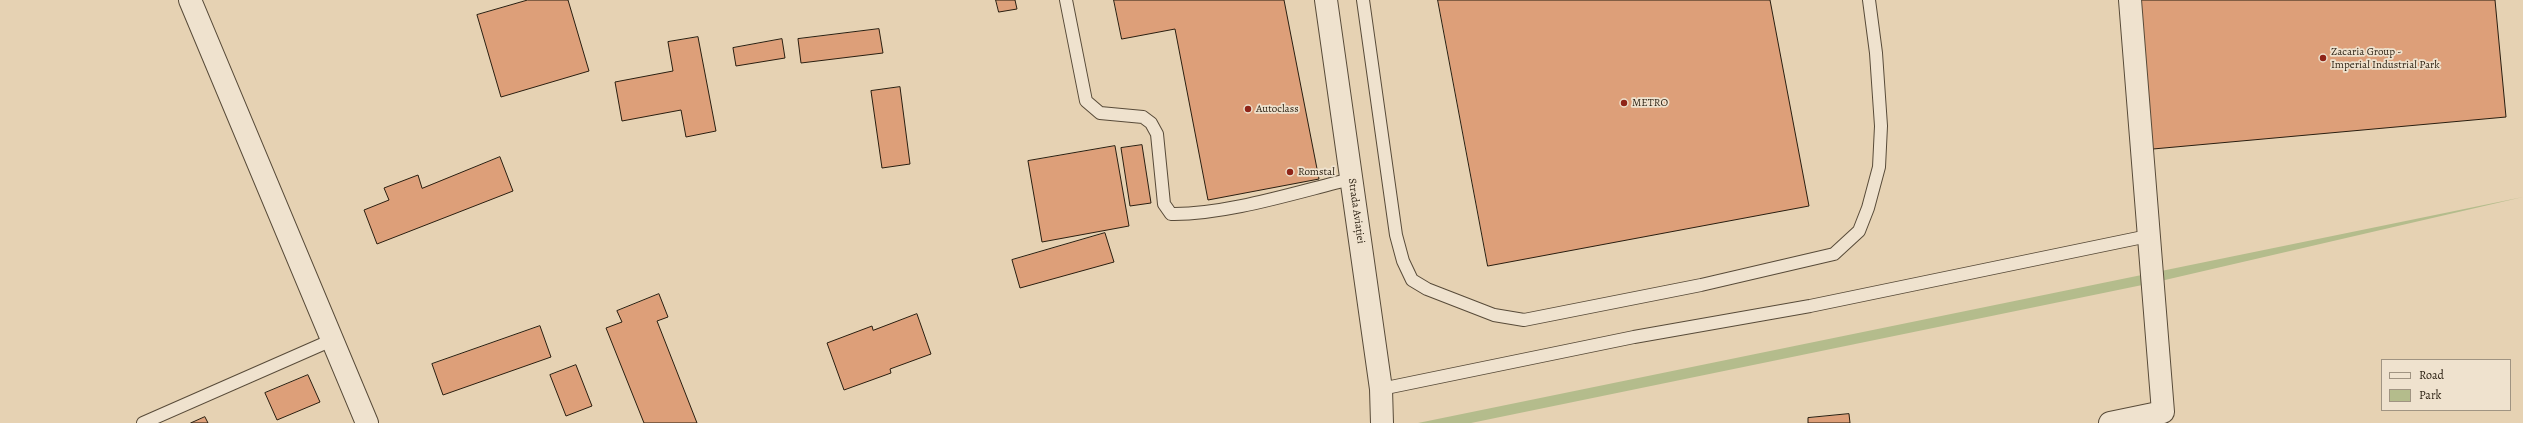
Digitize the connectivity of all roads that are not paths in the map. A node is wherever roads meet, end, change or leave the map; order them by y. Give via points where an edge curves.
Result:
1 (190, 0) edge
2 (1066, 0) edge
3 (1326, 0) edge
4 (1363, 0) edge
5 (1869, 0) edge
6 (2130, 0) edge
7 (1351, 179) junction
8 (2148, 236) junction
9 (332, 340) junction
10 (1381, 389) junction
11 (2164, 418) edge
12 (144, 423) edge
13 (367, 423) edge
14 (1382, 423) edge
15 (2110, 423) edge

1 - 9 street
2 - 7 lane via 1086,101 1100,113 1143,117 1151,123 1157,134 1164,204 1171,214 1189,214 1272,199
3 - 7 street, Strada Aviației
4 - 5 lane via 1396,236 1412,280 1427,289 1494,315 1524,320 1701,285 1834,254 1859,231 1879,167 1880,119 1876,53
6 - 8 street
7 - 10 street, Strada Aviației
8 - 10 lane via 1810,306 1634,337
8 - 11 street
9 - 12 lane
9 - 13 street
10 - 14 street, Strada Aviației
11 - 15 street

